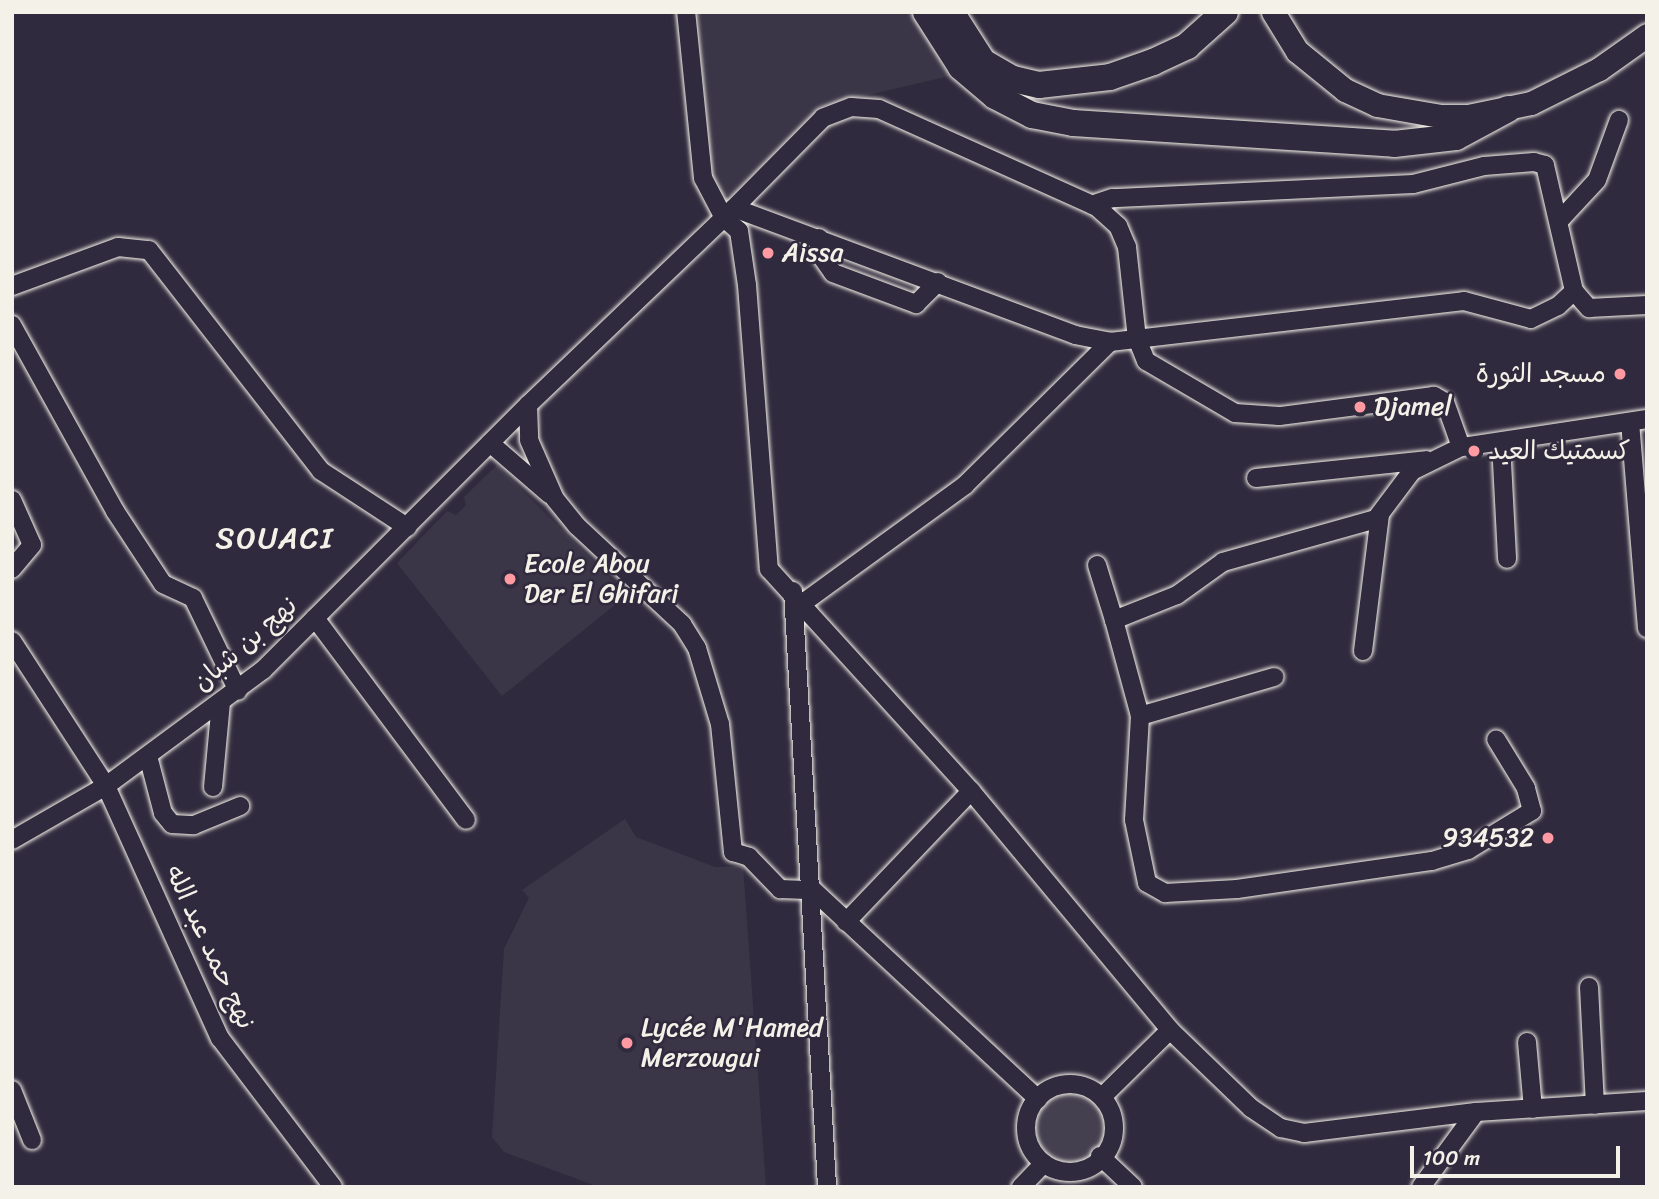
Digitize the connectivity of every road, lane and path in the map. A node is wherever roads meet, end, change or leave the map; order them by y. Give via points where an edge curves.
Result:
1 (686, 12) edge
2 (926, 12) edge
3 (951, 12) edge
4 (1225, 12) edge
5 (1273, 12) edge
6 (1647, 35) edge
7 (1507, 109) junction
8 (1619, 120) dead end
9 (1092, 205) junction
10 (729, 213) junction
11 (1560, 220) junction
12 (819, 238) junction
13 (938, 282) junction
14 (12, 286) edge
15 (1574, 291) junction
16 (1647, 305) edge
17 (12, 325) edge
18 (1137, 339) junction
19 (1110, 342) junction
20 (528, 405) junction
21 (1639, 421) edge
22 (490, 443) junction
23 (1501, 443) junction
24 (1461, 447) junction
25 (1433, 459) junction
26 (1256, 478) dead end
27 (555, 499) junction
28 (12, 500) edge
29 (1380, 515) junction
30 (407, 527) junction
31 (1507, 559) dead end
32 (1097, 565) dead end
33 (12, 569) edge
34 (797, 601) junction
35 (316, 618) junction
36 (1114, 620) junction
37 (1647, 628) edge
38 (12, 641) edge
39 (1363, 651) dead end
40 (1274, 677) dead end
41 (238, 691) junction
42 (221, 703) junction
43 (1140, 716) junction
44 (1496, 739) dead end
45 (148, 756) junction
46 (106, 786) junction
47 (213, 787) dead end
48 (971, 791) junction
49 (240, 806) dead end
50 (466, 820) dead end
51 (12, 840) edge
52 (813, 890) junction
53 (846, 922) junction
54 (1589, 988) dead end
55 (1170, 1030) junction
56 (1527, 1042) dead end
57 (12, 1090) edge
58 (1101, 1097) junction
59 (1038, 1099) junction
60 (1647, 1101) edge
61 (1595, 1105) junction
62 (1533, 1109) junction
63 (1476, 1112) junction
64 (32, 1140) dead end
65 (1100, 1156) junction
66 (1044, 1163) junction
67 (333, 1187) edge
68 (827, 1187) edge
69 (1021, 1187) edge
70 (1133, 1187) edge
71 (1420, 1187) edge

1 - 10 street via 703,178
2 - 7 highway via 961,67 995,96 1032,115 1073,123 1394,144 1456,137
3 - 4 highway via 983,62 1013,79 1039,85 1110,77 1153,62 1187,46
5 - 7 main road via 1297,51 1324,75 1377,105 1441,116
6 - 7 main road via 1569,87
8 - 11 street via 1597,180
9 - 10 street, نهج بن شبان via 879,109 851,107 823,118
9 - 11 street via 1112,198 1413,184 1484,166 1534,162 1545,165
9 - 18 street, نهج بن شبان via 1118,226 1128,247
10 - 12 street
10 - 20 street, نهج بن شبان
10 - 34 street via 739,231 747,285 764,551 769,569
11 - 15 street
12 - 13 street
12 - 13 street via 819,253 833,273 915,304
13 - 19 street via 1075,335
14 - 30 street via 118,247 149,250 321,471
15 - 16 street via 1589,308
15 - 18 street via 1558,306 1531,318 1464,301
17 - 41 street via 90,467 163,584 193,598
18 - 19 street
18 - 24 street via 1146,361 1157,370 1235,413 1279,416 1434,396 1446,402
19 - 34 street via 965,485
20 - 22 street, نهج بن شبان
20 - 27 street via 530,440
21 - 23 street
21 - 37 street
22 - 27 street
22 - 30 street, نهج بن شبان
23 - 24 street
23 - 31 street
24 - 25 street
25 - 26 street
25 - 29 street via 1412,471
27 - 52 street via 577,526 674,615 697,648 720,724 733,852 749,857 780,889
28 - 33 street via 32,545
29 - 36 street via 1362,525 1223,562 1177,595
29 - 39 street
30 - 35 street, نهج بن شبان
32 - 36 street
34 - 48 street
34 - 52 street
35 - 41 street, نهج بن شبان
35 - 50 street
36 - 43 street
38 - 46 street, نهج حمد عبد الله
40 - 43 street
41 - 42 street, نهج بن شبان
42 - 45 street, نهج بن شبان
42 - 47 street
43 - 44 street via 1136,843 1147,883 1165,893 1237,889 1432,861 1468,850 1532,811 1526,789
45 - 46 street, نهج بن شبان
45 - 49 street via 163,813 172,824 194,825
46 - 51 street, نهج بن شبان
46 - 67 street, نهج حمد عبد الله via 220,1038
48 - 53 street
48 - 55 street
52 - 53 street
52 - 68 street
53 - 59 street
54 - 61 street
55 - 58 street
55 - 63 street via 1251,1108 1281,1128 1322,1132
56 - 62 street
57 - 64 street
58 - 59 street via 1084,1086 1069,1084 1054,1087
58 - 65 street via 1114,1119 1114,1134 1109,1150
59 - 66 street via 1026,1121 1027,1138
60 - 61 street
61 - 62 street
62 - 63 street
63 - 71 street
65 - 66 street via 1086,1170 1071,1172
65 - 70 street
66 - 69 street

